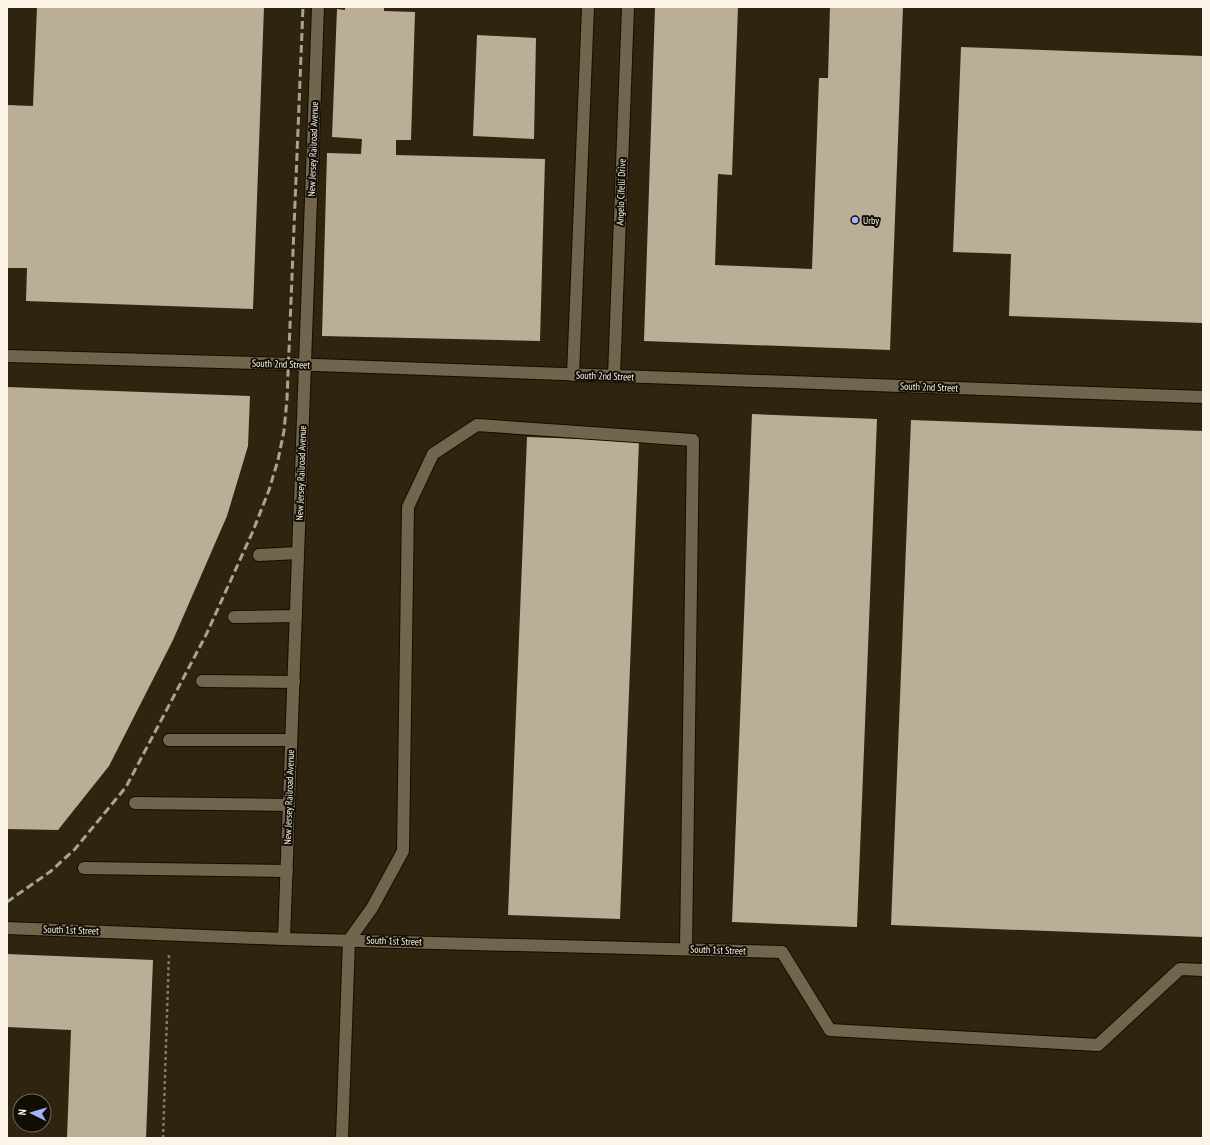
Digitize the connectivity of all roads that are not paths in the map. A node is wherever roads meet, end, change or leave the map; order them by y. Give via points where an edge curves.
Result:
1 (318, 7) edge
2 (588, 7) edge
3 (628, 7) edge
4 (7, 356) edge
5 (305, 366) junction
6 (573, 375) junction
7 (614, 376) junction
8 (1203, 397) edge
9 (298, 554) junction
10 (259, 555) dead end
11 (296, 616) junction
12 (234, 617) dead end
13 (202, 681) dead end
14 (294, 682) junction
15 (169, 740) dead end
16 (291, 740) junction
17 (135, 803) dead end
18 (289, 805) junction
19 (84, 868) dead end
20 (286, 871) junction
21 (7, 928) edge
22 (284, 939) junction
23 (349, 940) junction
24 (686, 949) junction
25 (1203, 970) edge
26 (342, 1138) edge

1 - 5 street, New Jersey Railroad Avenue
2 - 6 street
3 - 7 street, Angelo Cifelli Drive
4 - 5 street, South 2nd Street
5 - 6 street, South 2nd Street
5 - 9 street, New Jersey Railroad Avenue
6 - 7 street, South 2nd Street
7 - 8 street, South 2nd Street
9 - 10 street
9 - 11 street, New Jersey Railroad Avenue
11 - 12 street
11 - 14 street, New Jersey Railroad Avenue
13 - 14 street
14 - 16 street, New Jersey Railroad Avenue
15 - 16 street
16 - 18 street, New Jersey Railroad Avenue
17 - 18 street
18 - 20 street, New Jersey Railroad Avenue
19 - 20 street
20 - 22 street, New Jersey Railroad Avenue
21 - 22 street, South 1st Street
22 - 23 street, South 1st Street
23 - 24 street, South 1st Street
23 - 24 street via 372,908 403,851 408,507 433,454 477,425 693,440
23 - 26 street
24 - 25 street, South 1st Street via 782,952 830,1030 1098,1045 1180,969

